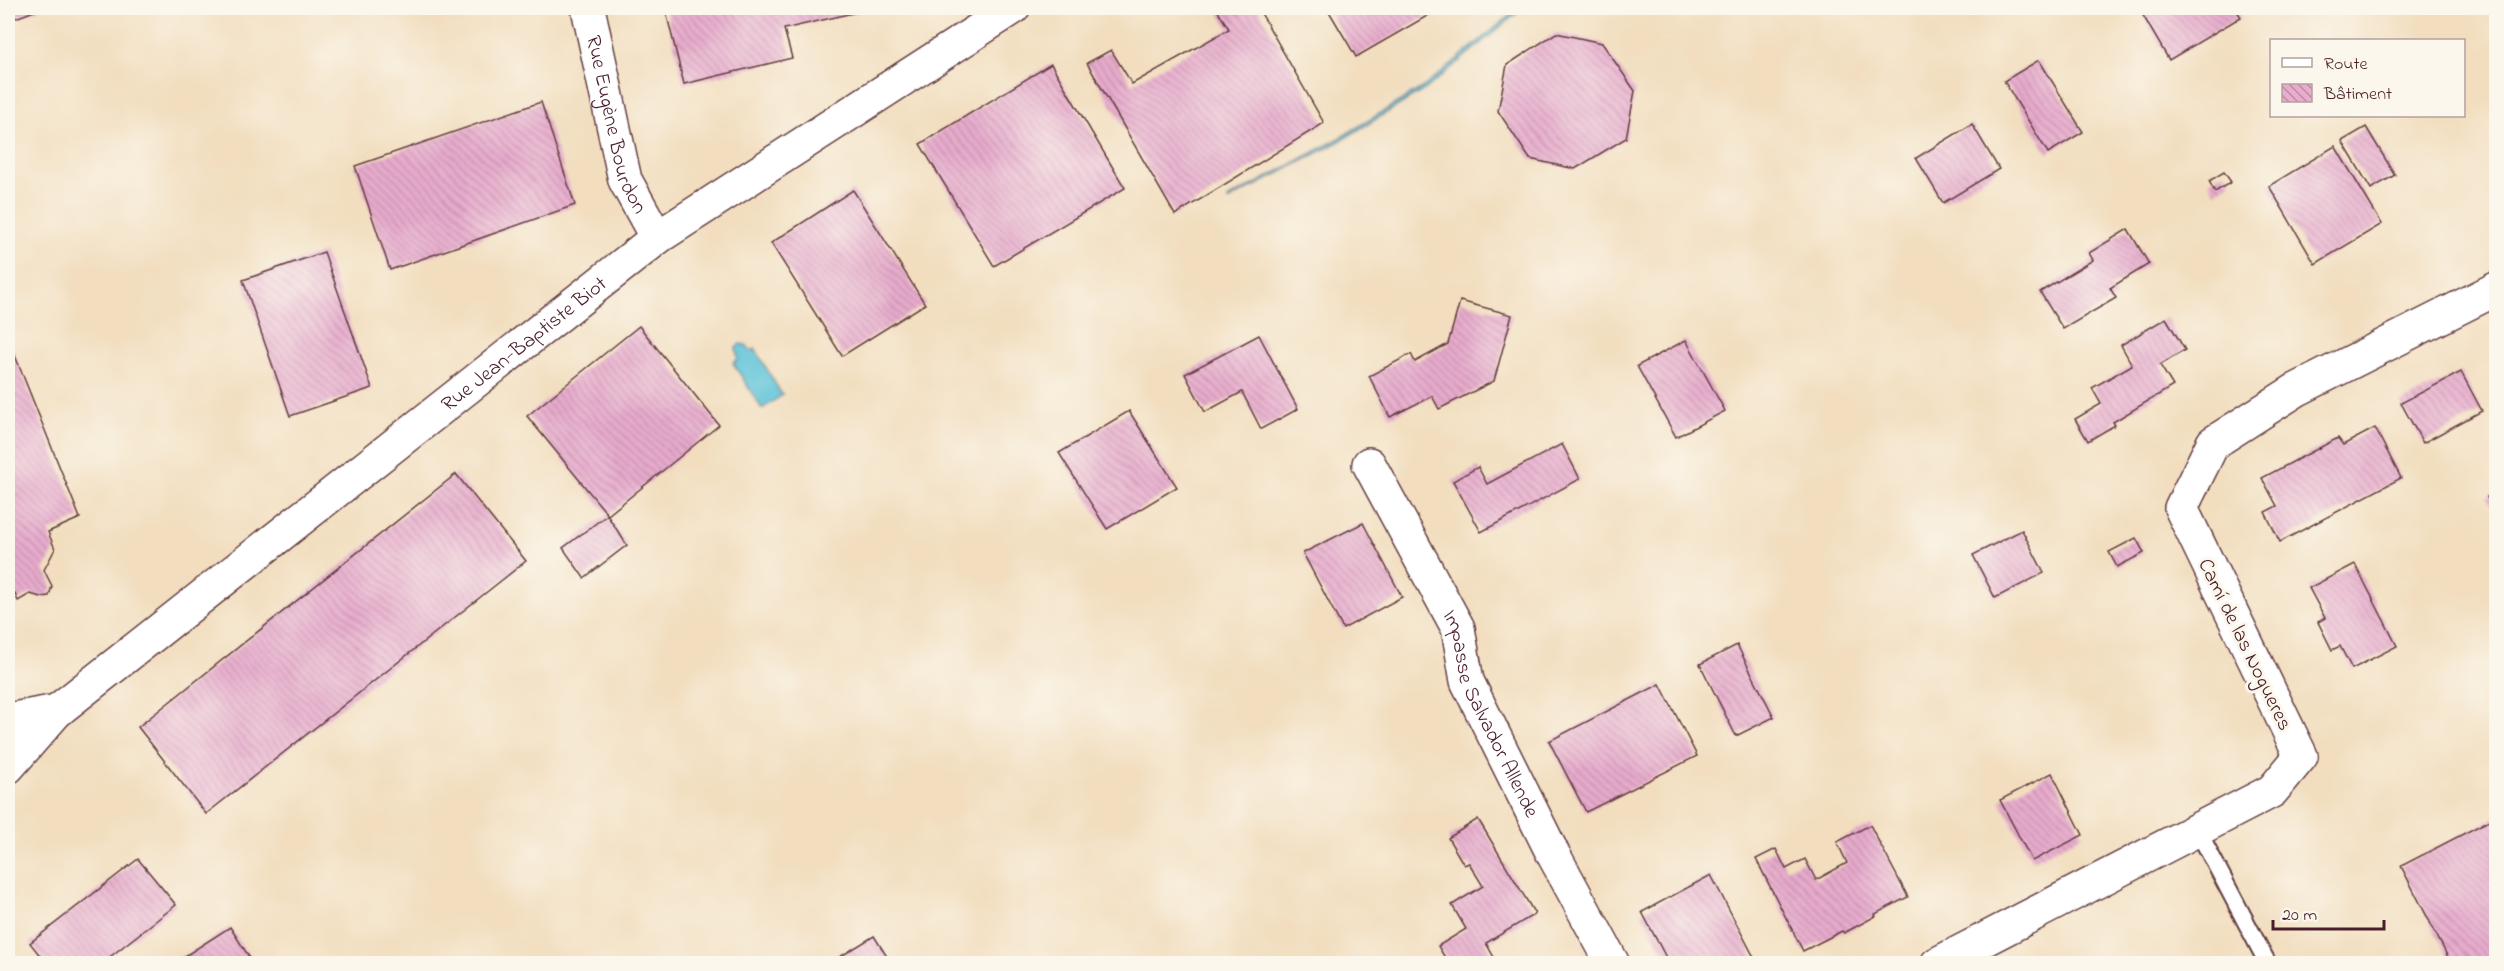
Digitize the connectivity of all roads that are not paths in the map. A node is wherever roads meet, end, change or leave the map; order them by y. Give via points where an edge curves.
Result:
1 (588, 8) edge
2 (1013, 8) edge
3 (657, 238) junction
4 (2496, 289) edge
5 (1368, 464) dead end
6 (57, 711) junction
7 (8, 720) edge
8 (8, 767) edge
9 (2197, 829) junction
10 (1613, 963) edge
11 (1937, 963) edge
12 (2268, 963) edge

1 - 3 street, Rue Eugène Bourdon via 625,180
2 - 3 street, Rue Jean-Baptiste Biot
3 - 6 street, Rue Jean-Baptiste Biot
4 - 9 street, Camí de las Nogueres via 2296,390 2213,443 2181,508 2301,756 2272,791
5 - 10 street, Impasse Salvador Allende via 1458,628 1467,681 1552,852
6 - 7 street, Rue Jean-Baptiste Biot
6 - 8 street, Rue Jean-Baptiste Biot
9 - 11 street, Camí de las Nogueres
9 - 12 lane

